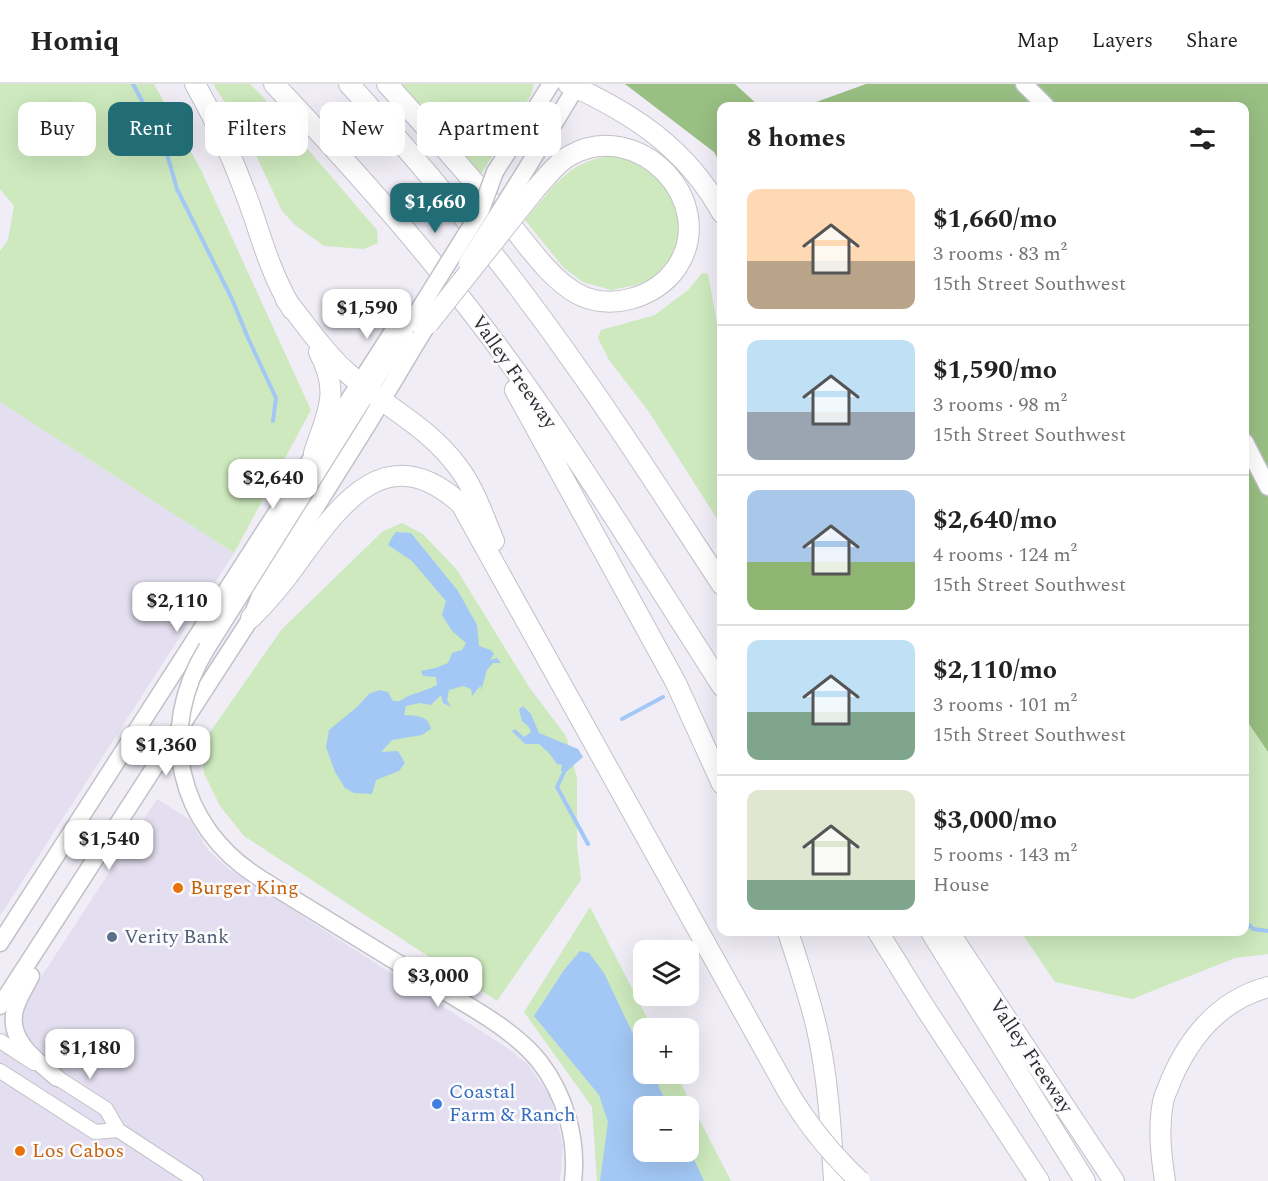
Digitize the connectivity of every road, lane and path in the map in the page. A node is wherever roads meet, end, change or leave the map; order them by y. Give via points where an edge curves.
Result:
1 (195, 84) edge
2 (274, 84) edge
3 (349, 84) edge
4 (387, 84) edge
5 (551, 84) edge
6 (1024, 84) edge
7 (574, 85) edge
8 (1042, 102) edge
9 (530, 180) junction
10 (717, 204) edge
11 (286, 300) junction
12 (468, 306) junction
13 (416, 325) junction
14 (370, 391) junction
15 (1249, 450) edge
16 (314, 453) junction
17 (1268, 487) edge
18 (717, 577) edge
19 (251, 618) junction
20 (717, 678) edge
21 (570, 702) junction
22 (717, 773) edge
23 (66, 906) junction
24 (789, 936) edge
25 (880, 936) edge
26 (933, 936) edge
27 (953, 936) edge
28 (0, 943) edge
29 (1268, 987) edge
30 (0, 1006) edge
31 (0, 1041) edge
32 (0, 1071) edge
33 (57, 1078) junction
34 (118, 1130) junction
35 (196, 1181) edge
36 (573, 1181) edge
37 (834, 1181) edge
38 (860, 1181) edge
39 (1039, 1181) edge
40 (1085, 1181) edge
41 (1114, 1181) edge
42 (1165, 1181) edge

1 - 11 highway via 240,180
2 - 12 highway, Valley Freeway via 345,160
3 - 18 highway via 492,252 583,375
4 - 9 highway via 549,269 574,292 602,301 619,301 652,291 671,275 687,246 689,222 680,194 669,176 638,152 615,146 581,151
5 - 13 main road, bridge via 495,171
6 - 8 main road
7 - 9 main road
7 - 10 highway via 627,113 673,150 697,174
9 - 13 highway, bridge
11 - 14 highway via 329,355
11 - 16 highway via 320,352 330,378 330,405
12 - 20 highway, Valley Freeway via 576,461
12 - 22 highway via 671,673
13 - 14 main road
13 - 14 main road
14 - 16 main road
14 - 19 main road via 368,424 260,596
14 - 21 highway via 428,434 471,487
14 - 36 main road, bridge via 191,676 178,730 181,767 204,826 243,868 492,1021 532,1053 553,1081 569,1124
15 - 17 main road
16 - 28 main road
19 - 21 highway via 344,503 371,482 396,476 418,478 443,489 461,504
19 - 23 main road
21 - 38 highway, bridge via 799,1110 823,1143
23 - 30 main road
23 - 33 main road via 14,1015 18,1040
24 - 37 highway via 816,1027
25 - 39 highway
26 - 40 highway
27 - 41 highway, Valley Freeway
29 - 42 highway via 1249,992 1212,1018 1181,1056 1163,1101 1160,1136
31 - 33 street
32 - 34 street via 95,1132
33 - 34 street via 106,1109
34 - 35 street

